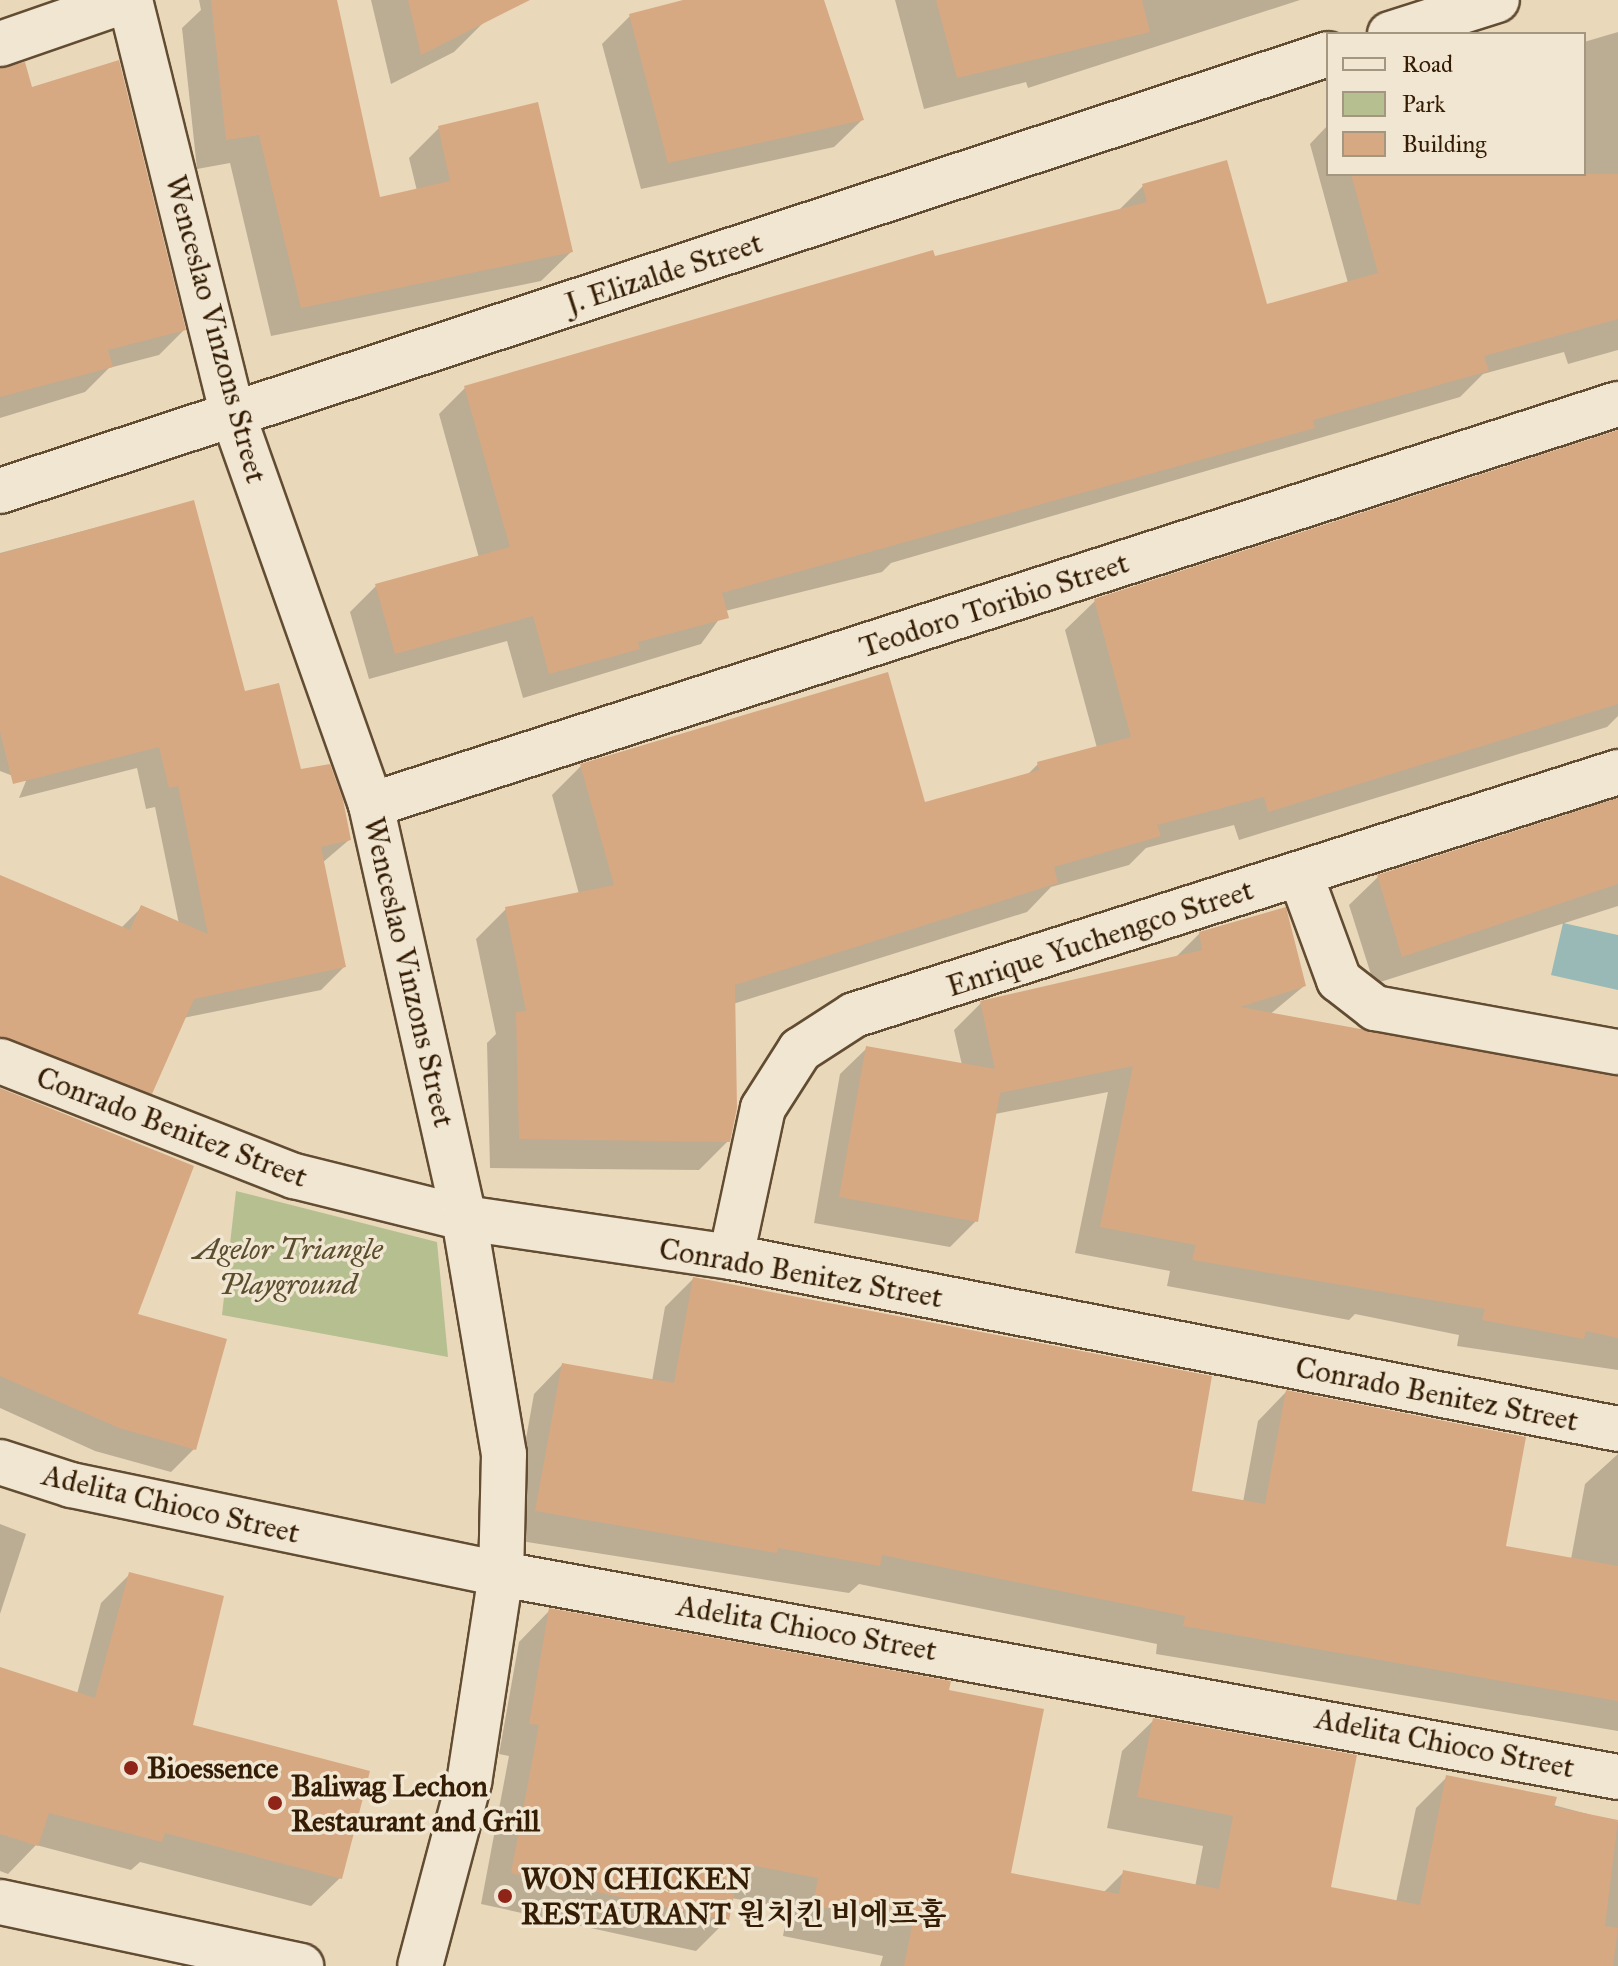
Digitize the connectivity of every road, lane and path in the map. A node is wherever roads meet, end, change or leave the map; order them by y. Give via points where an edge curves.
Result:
1 (129, 0) edge
2 (1497, 0) edge
3 (1396, 32) edge
4 (0, 44) edge
5 (1326, 55) edge
6 (1618, 404) edge
7 (233, 415) junction
8 (0, 491) edge
9 (1618, 772) edge
10 (371, 805) junction
11 (1300, 874) junction
12 (1618, 1052) edge
13 (0, 1061) edge
14 (464, 1218) junction
15 (731, 1257) junction
16 (1618, 1429) edge
17 (0, 1462) edge
18 (501, 1574) junction
19 (1618, 1777) edge
20 (0, 1902) edge
21 (301, 1966) edge
22 (420, 1966) edge

1 - 4 street
1 - 7 street, Wenceslao Vinzons Street
2 - 3 street
5 - 7 street, J. Elizalde Street
6 - 10 street, Teodoro Toribio Street
7 - 8 street, J. Elizalde Street
7 - 10 street, Wenceslao Vinzons Street
9 - 11 street, Enrique Yuchengco Street
10 - 14 street, Wenceslao Vinzons Street
11 - 12 street via 1339,980 1375,1008
11 - 15 street, Enrique Yuchengco Street via 854,1015 800,1050 763,1108
13 - 14 street, Conrado Benitez Street via 294,1176
14 - 15 street, Conrado Benitez Street
14 - 18 street, Wenceslao Vinzons Street via 504,1454
15 - 16 street, Conrado Benitez Street
17 - 18 street, Adelita Chioco Street via 71,1485
18 - 19 street, Adelita Chioco Street
18 - 22 street, Wenceslao Vinzons Street via 469,1782
20 - 21 street

